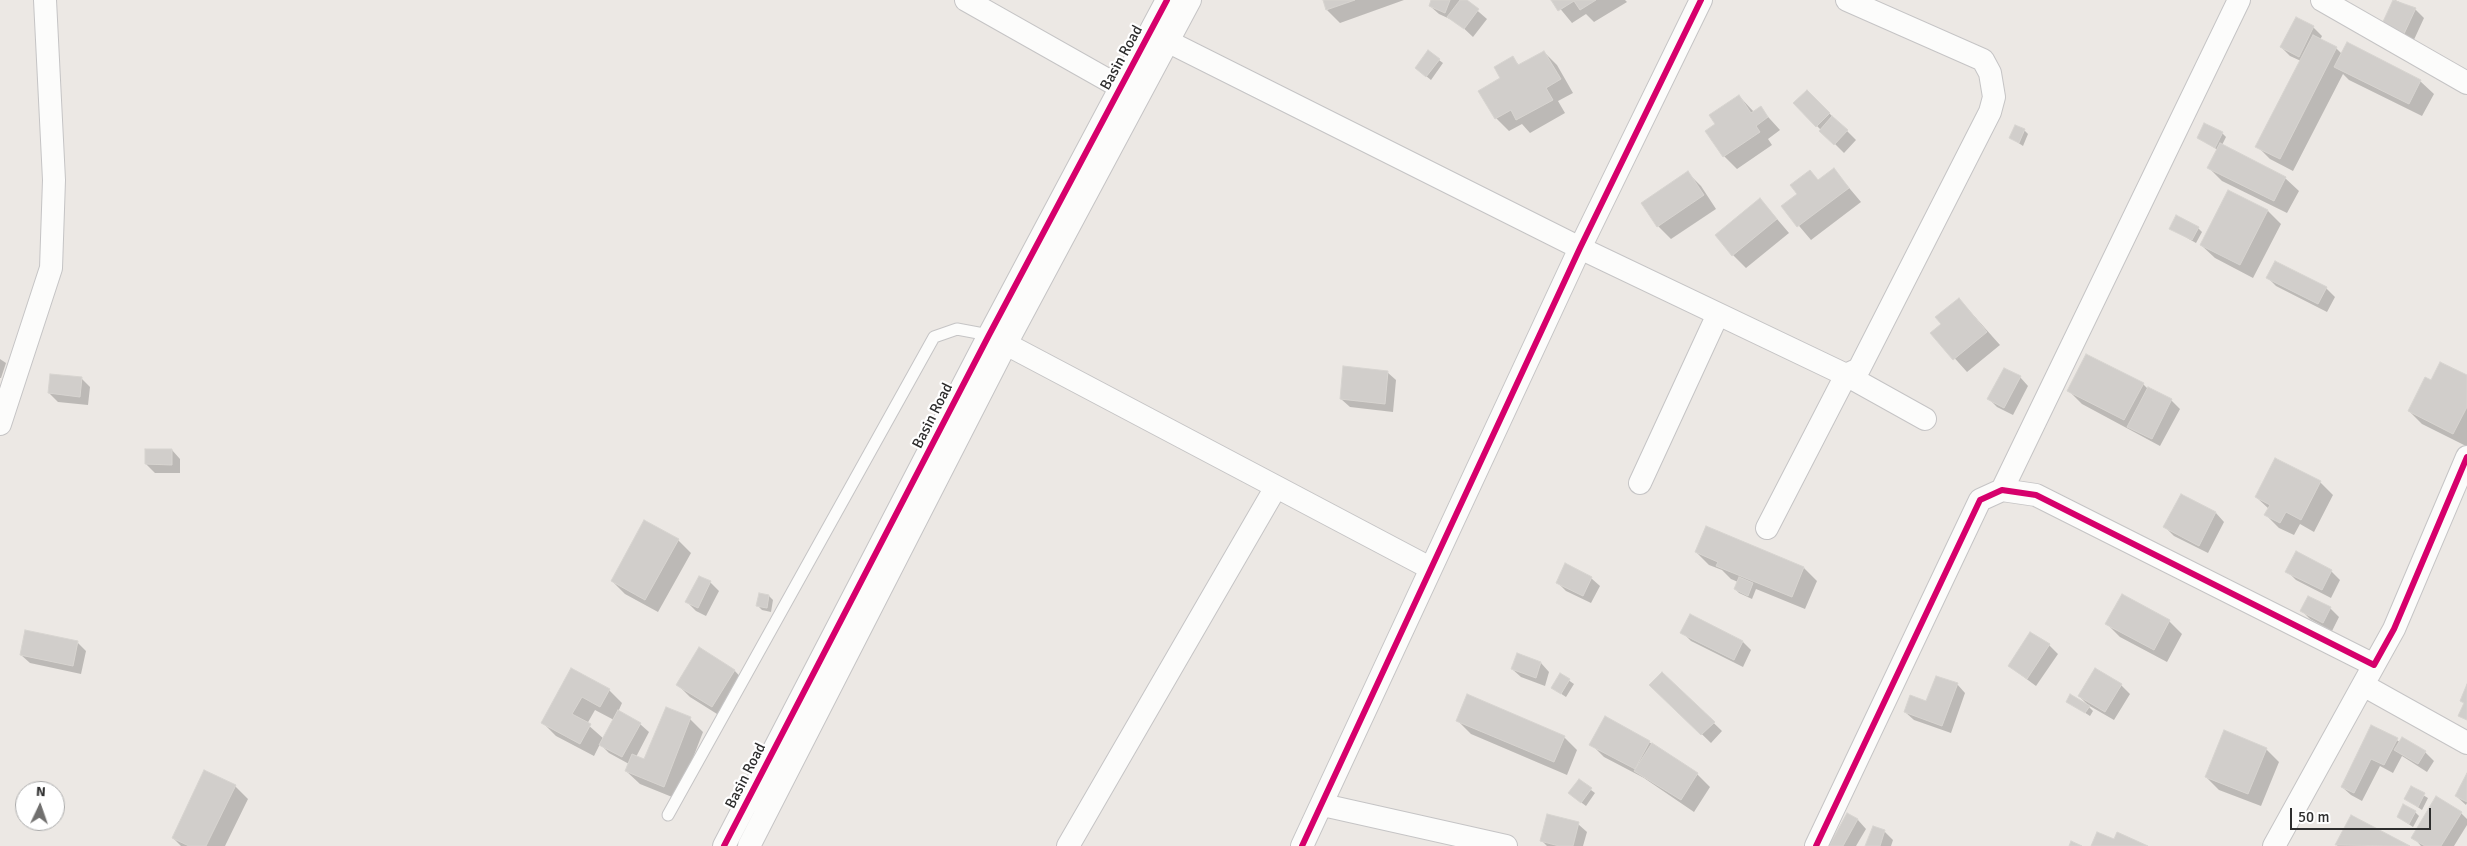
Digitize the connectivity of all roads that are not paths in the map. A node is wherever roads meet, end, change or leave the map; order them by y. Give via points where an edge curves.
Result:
1 (45, 0) edge
2 (966, 0) edge
3 (1167, 0) edge
4 (1190, 0) edge
5 (1701, 0) edge
6 (1847, 0) edge
7 (2239, 0) edge
8 (2322, 0) edge
9 (1169, 42) junction
10 (2467, 83) edge
11 (1120, 87) junction
12 (1580, 248) junction
13 (1718, 314) junction
14 (998, 340) junction
15 (1846, 375) junction
16 (1925, 419) dead end
17 (0, 424) edge
18 (2467, 457) edge
19 (1640, 483) dead end
20 (1276, 486) junction
21 (2002, 490) junction
22 (1767, 528) dead end
23 (1430, 568) junction
24 (859, 608) junction
25 (2374, 665) junction
26 (2363, 685) junction
27 (2467, 742) edge
28 (1323, 805) junction
29 (668, 815) dead end
30 (724, 846) edge
31 (750, 846) edge
32 (1068, 846) edge
33 (1302, 846) edge
34 (1506, 846) edge
35 (1816, 846) edge
36 (2274, 846) edge

1 - 17 street via 54,180 51,268
2 - 11 street
3 - 11 street, Basin Road
4 - 9 street, Basin Road
5 - 12 street
6 - 15 street via 1983,60 1990,73 1994,97 1990,112 1859,369
7 - 21 street
8 - 10 street
9 - 12 street
9 - 14 street, Basin Road
11 - 14 street, Basin Road
12 - 13 street
12 - 23 street
13 - 15 street
13 - 19 street
14 - 20 street
14 - 24 street, Basin Road
14 - 29 lane via 957,329 934,337
15 - 16 street
15 - 22 street
18 - 25 street via 2394,629
20 - 23 street
20 - 32 street
21 - 25 street via 2036,495
21 - 35 street via 1980,500
23 - 28 street
24 - 30 street, Basin Road
24 - 31 street, Basin Road
25 - 26 street
26 - 27 street
26 - 36 street
28 - 33 street
28 - 34 street

